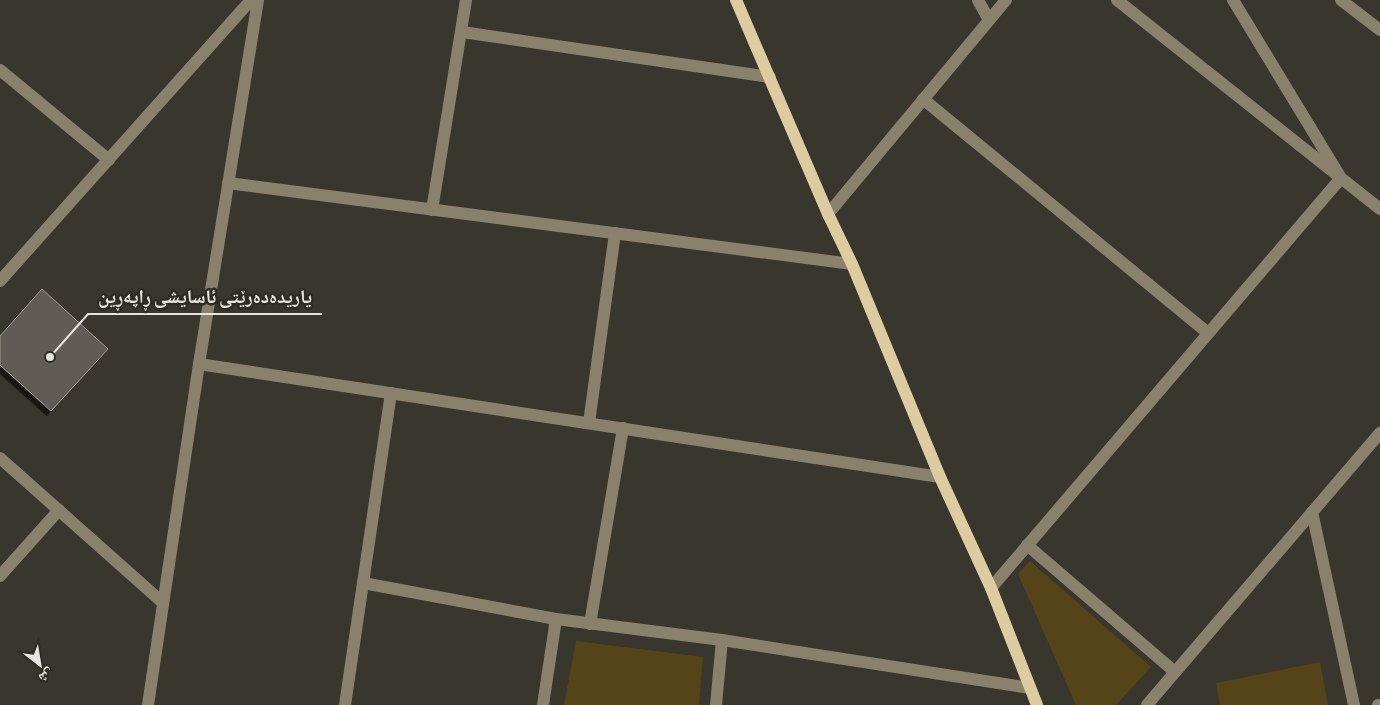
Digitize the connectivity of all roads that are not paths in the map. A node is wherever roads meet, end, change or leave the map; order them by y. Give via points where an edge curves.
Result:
1 (252, 0) edge
2 (258, 0) edge
3 (466, 0) edge
4 (736, 0) edge
5 (978, 0) edge
6 (1006, 0) edge
7 (1117, 0) edge
8 (1233, 0) edge
9 (1341, 0) edge
10 (989, 20) junction
11 (1380, 30) edge
12 (462, 32) junction
13 (0, 70) edge
14 (770, 76) junction
15 (923, 100) junction
16 (109, 160) junction
17 (1341, 178) junction
18 (228, 183) junction
19 (1380, 208) edge
20 (432, 210) junction
21 (828, 214) junction
22 (615, 233) junction
23 (852, 264) junction
24 (0, 281) edge
25 (1208, 333) junction
26 (199, 364) junction
27 (391, 393) junction
28 (589, 423) junction
29 (622, 428) junction
30 (1380, 433) edge
31 (0, 458) edge
32 (940, 477) junction
33 (59, 510) junction
34 (1312, 512) junction
35 (1027, 545) junction
36 (0, 576) edge
37 (362, 583) junction
38 (991, 588) junction
39 (162, 602) junction
40 (556, 619) junction
41 (590, 624) junction
42 (722, 640) junction
43 (1175, 672) junction
44 (1030, 688) junction
45 (148, 705) edge
46 (345, 705) edge
47 (543, 705) edge
48 (716, 705) edge
49 (1037, 705) edge
50 (1147, 705) edge
51 (1354, 705) edge

1 - 16 street
2 - 18 street
3 - 12 street
4 - 14 main road
5 - 10 street
6 - 10 street
7 - 17 street
8 - 17 street
9 - 11 street
10 - 15 street
12 - 14 street
12 - 20 street
13 - 16 street
14 - 21 main road
15 - 21 street
15 - 25 street
16 - 24 street
17 - 19 street
17 - 25 street
18 - 20 street
18 - 26 street
20 - 22 street
21 - 23 main road
22 - 23 street
22 - 28 street
23 - 32 main road
25 - 35 street
26 - 27 street
26 - 39 street
27 - 28 street
27 - 37 street
28 - 29 street
29 - 32 street
29 - 41 street
30 - 34 street
31 - 33 street
32 - 38 main road
33 - 36 street
33 - 39 street
34 - 43 street
34 - 51 street
35 - 38 street
35 - 43 street
37 - 40 street
37 - 46 street
38 - 44 main road
39 - 45 street
40 - 41 street
40 - 47 street
41 - 42 street
42 - 44 street
42 - 48 street
43 - 50 street
44 - 49 main road

